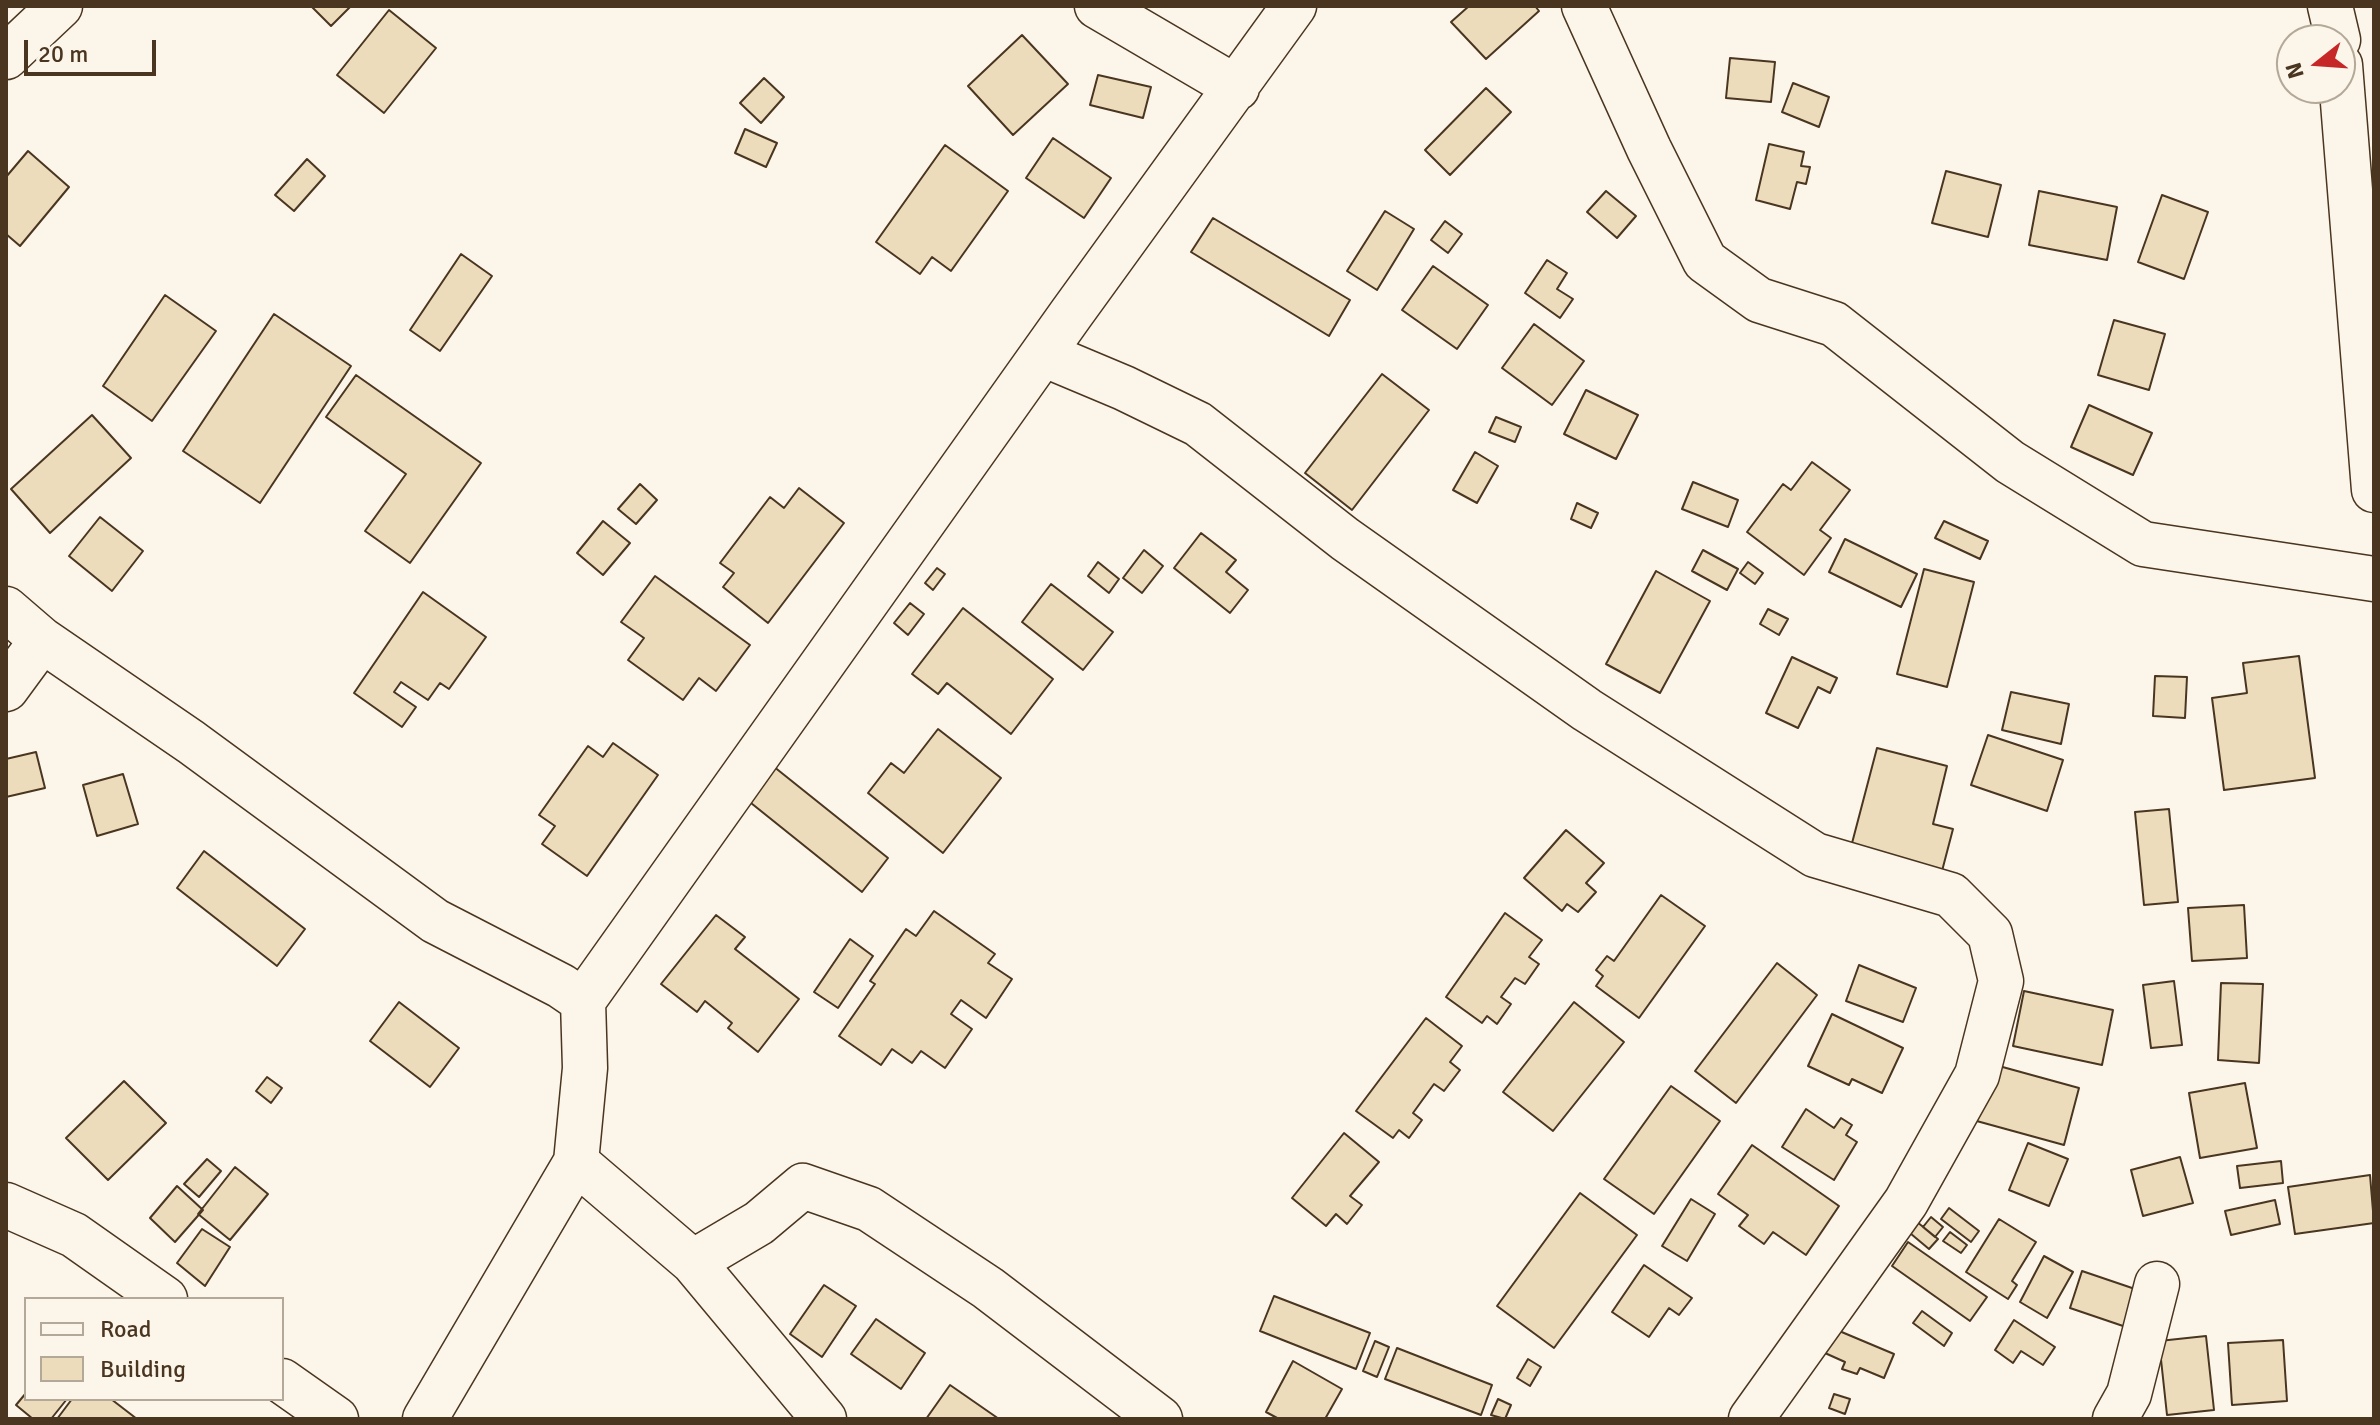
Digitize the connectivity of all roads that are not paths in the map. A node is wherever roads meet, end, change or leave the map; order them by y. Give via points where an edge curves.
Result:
1 (60, 6) edge
2 (1097, 6) edge
3 (1294, 6) edge
4 (1584, 6) edge
5 (6, 57) edge
6 (1237, 88) junction
7 (2353, 104) edge
8 (2360, 127) edge
9 (1043, 354) junction
10 (2374, 490) edge
11 (2374, 579) edge
12 (6, 609) edge
13 (42, 640) junction
14 (6, 689) edge
15 (583, 1001) junction
16 (576, 1162) junction
17 (6, 1205) edge
18 (693, 1262) junction
19 (2157, 1284) dead end
20 (162, 1297) edge
21 (284, 1382) edge
22 (336, 1419) edge
23 (425, 1419) edge
24 (824, 1419) edge
25 (1160, 1419) edge
26 (1751, 1419) edge
27 (2115, 1419) edge

1 - 5 street
2 - 6 street
3 - 6 street
4 - 11 street via 1705,261 1759,300 1834,324 2010,462 2143,544
6 - 9 street
7 - 8 street
8 - 10 street
9 - 15 street
9 - 26 street via 1198,424 1345,539 1587,710 1815,855 1951,895 1990,934 2001,981 1977,1075 1906,1202
12 - 13 street
13 - 14 street
13 - 15 street via 435,921
15 - 16 street via 585,1068
16 - 18 street
16 - 23 street
17 - 20 street via 74,1235
18 - 24 street
18 - 25 street via 759,1223 803,1186 869,1209 988,1288
19 - 27 street via 2129,1394
21 - 22 street

